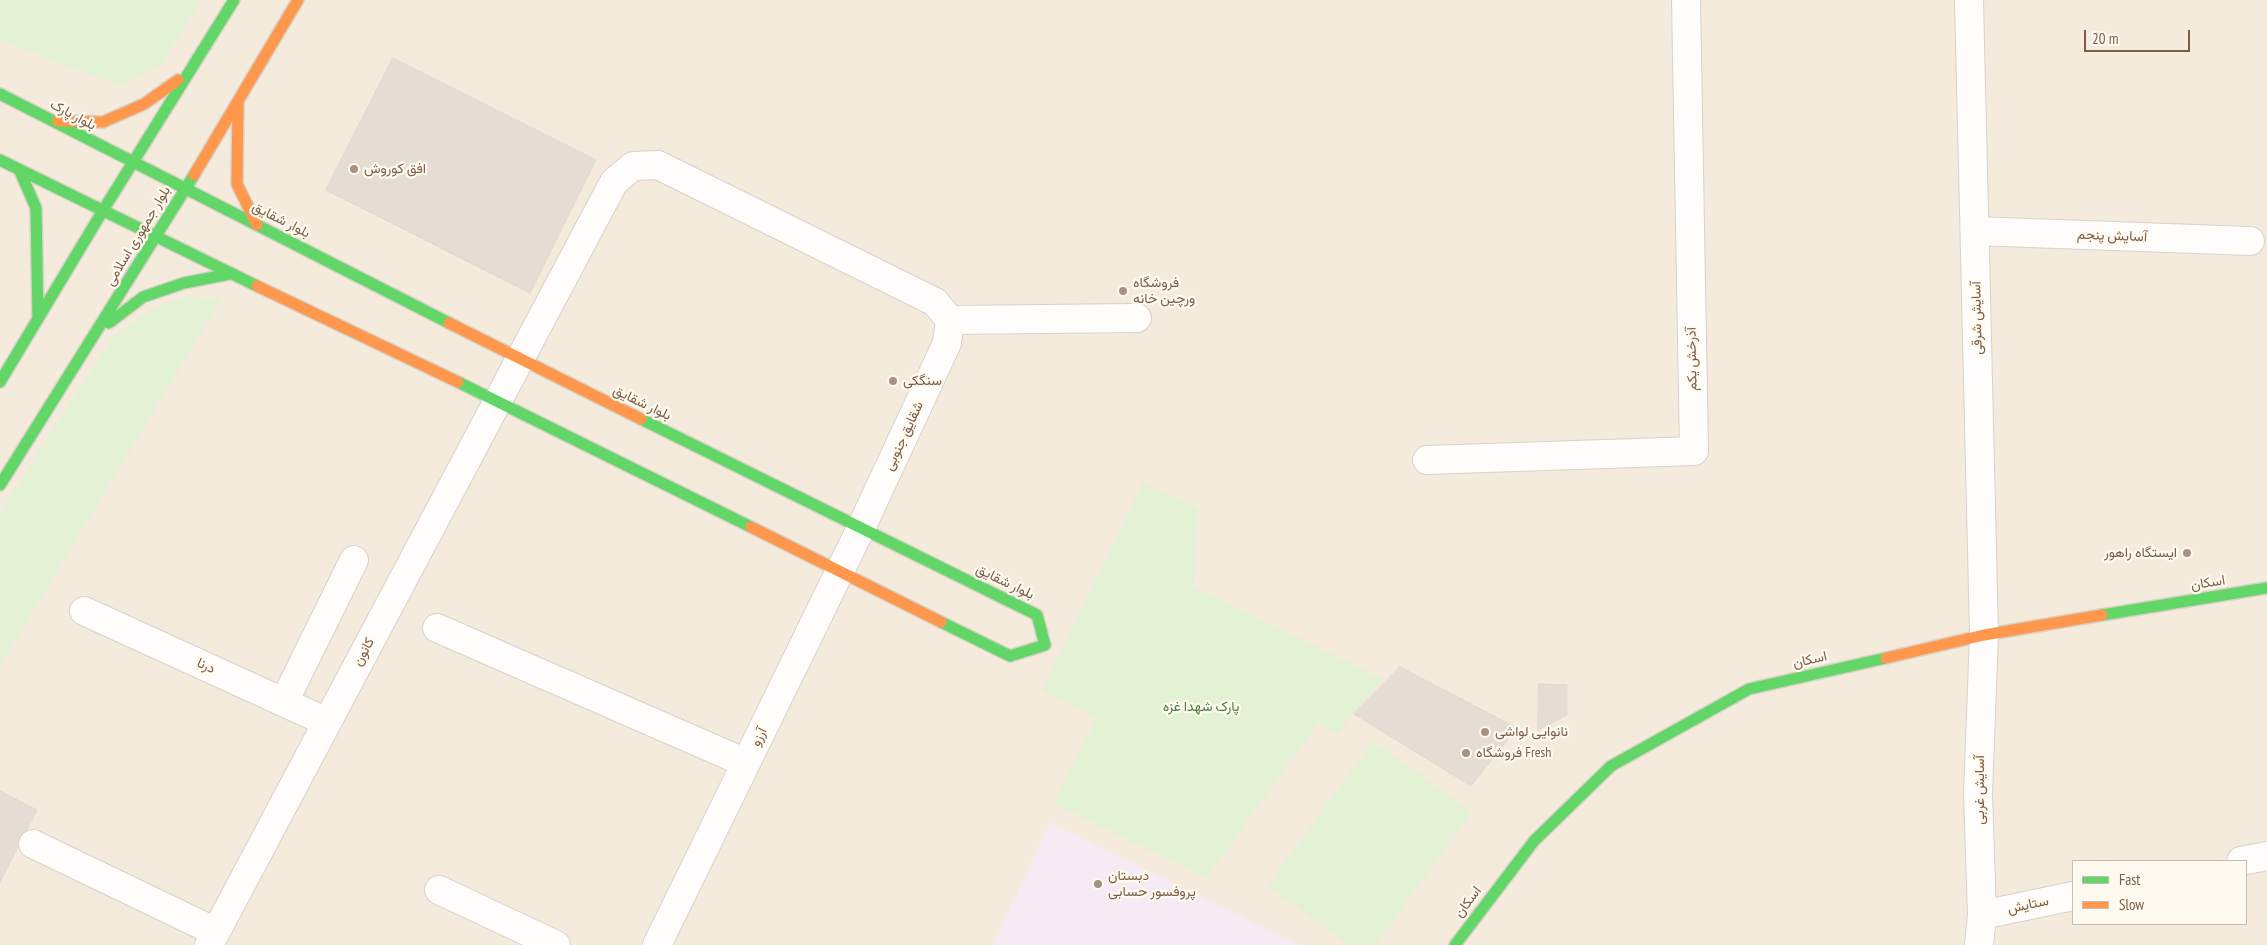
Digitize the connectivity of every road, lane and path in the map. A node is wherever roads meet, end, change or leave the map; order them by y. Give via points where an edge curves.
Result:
1 (234, 0) edge
2 (298, 0) edge
3 (1686, 0) edge
4 (1969, 0) edge
5 (188, 74) junction
6 (0, 94) edge
7 (238, 99) junction
8 (52, 121) junction
9 (0, 160) edge
10 (132, 162) junction
11 (19, 170) junction
12 (184, 188) junction
13 (102, 212) junction
14 (257, 225) junction
15 (1975, 231) junction
16 (156, 238) junction
17 (2250, 241) dead end
18 (230, 274) junction
19 (1137, 318) dead end
20 (38, 322) junction
21 (949, 332) junction
22 (96, 333) junction
23 (520, 359) junction
24 (0, 382) edge
25 (497, 401) junction
26 (1427, 460) dead end
27 (0, 485) edge
28 (861, 528) junction
29 (354, 560) dead end
30 (840, 572) junction
31 (2267, 588) edge
32 (84, 611) dead end
33 (437, 628) dead end
34 (1984, 635) junction
35 (284, 702) junction
36 (327, 722) junction
37 (746, 763) junction
38 (33, 844) dead end
39 (2267, 856) edge
40 (2246, 860) edge
41 (439, 890) dead end
42 (2072, 896) edge
43 (1982, 915) junction
44 (212, 938) edge
45 (556, 945) edge
46 (657, 945) edge
47 (1455, 945) edge
48 (1979, 945) edge

1 - 5 street
2 - 7 street, بلوار جمهوری اسلامی
3 - 26 street, آذرخش یکم via 1694,451
4 - 15 street, آسایش شرقی
5 - 8 street via 144,104 103,122
5 - 10 street
6 - 8 street, بلوار پارک
7 - 12 street, بلوار جمهوری اسلامی
7 - 14 street via 237,184
8 - 10 street, بلوار پارک
9 - 11 street
10 - 12 street, بلوار پارک
10 - 13 street
11 - 13 street
11 - 20 street via 36,208
12 - 14 street, بلوار شقایق
12 - 16 street, بلوار جمهوری اسلامی
13 - 16 street, بلوار شقایق
13 - 20 street
14 - 23 street, بلوار شقایق
15 - 17 street, آسایش پنجم
15 - 34 street, آسایش شرقی
16 - 18 street, بلوار شقایق
16 - 22 street, بلوار جمهوری اسلامی
18 - 22 street via 184,282 143,297
18 - 25 street, بلوار شقایق
19 - 21 street
20 - 24 street
21 - 23 street via 935,302 658,165 633,166 614,182
21 - 28 street, شقایق جنوبی
22 - 27 street, بلوار جمهوری اسلامی
23 - 25 street, کانون
23 - 28 street, بلوار شقایق
25 - 30 street, بلوار شقایق
25 - 36 street, کانون
28 - 30 street, آرزو
28 - 30 street, بلوار شقایق via 1037,615 1045,645 1010,656
29 - 35 street
30 - 37 street, آرزو
31 - 34 street, اسکان
32 - 35 street, درنا
33 - 37 street
34 - 43 street, آسایش غربی via 1978,793
34 - 47 street, اسکان via 1749,689 1611,766 1534,841
35 - 36 street, درنا
36 - 44 street, کانون
37 - 46 street, آرزو
38 - 44 street
39 - 40 street
41 - 45 street
42 - 43 street, ستایش
43 - 48 street, آسایش غربی

